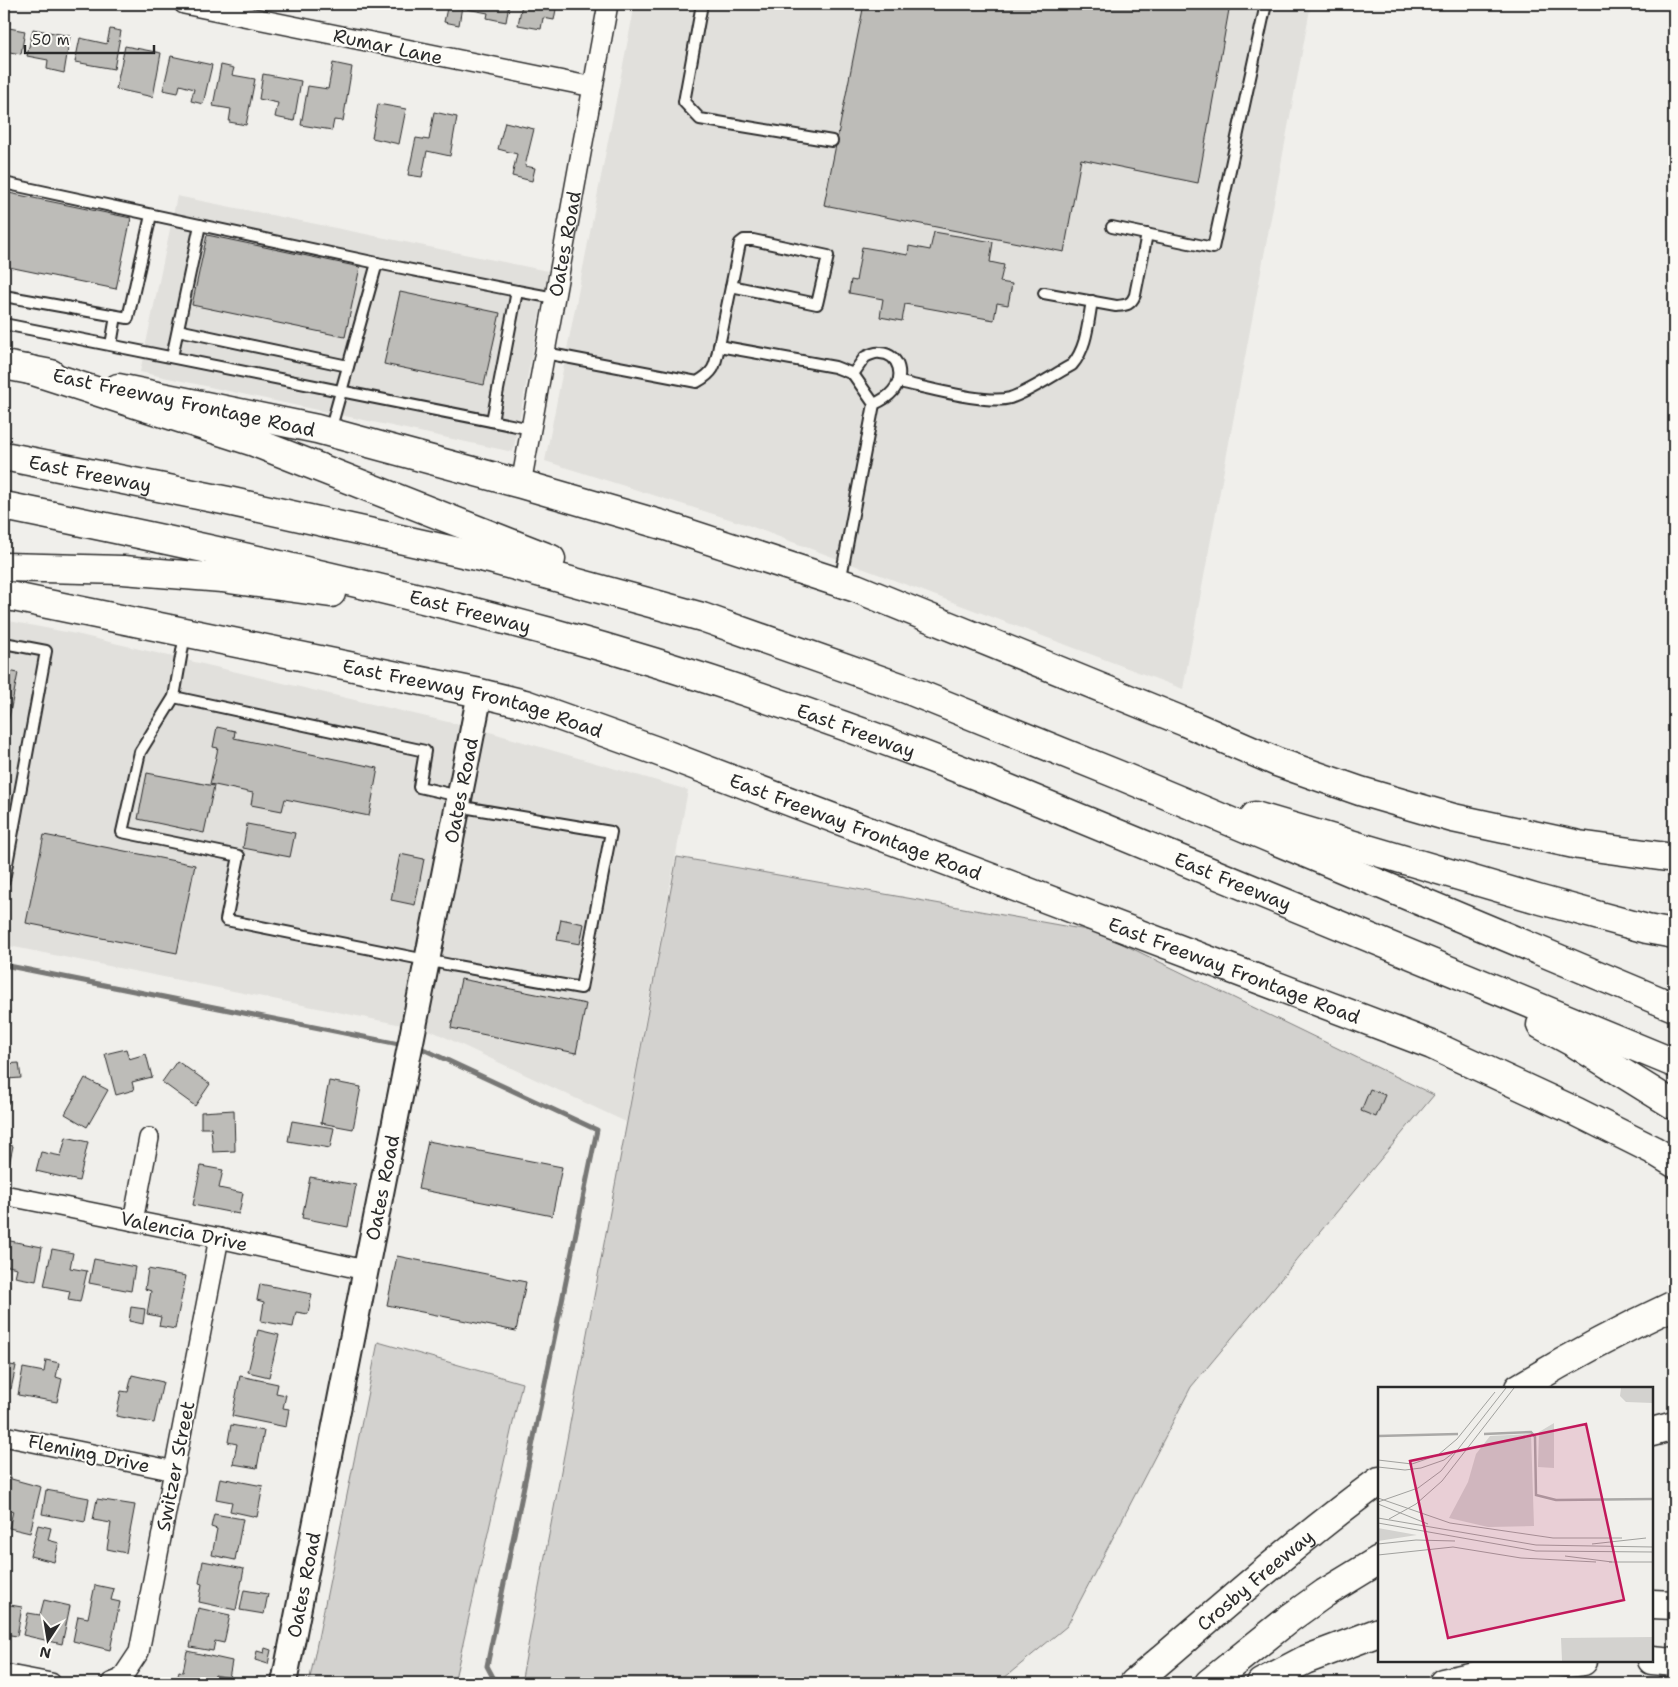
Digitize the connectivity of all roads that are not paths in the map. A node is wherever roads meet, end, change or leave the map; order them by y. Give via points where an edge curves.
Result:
1 (184, 4) edge
2 (608, 4) edge
3 (702, 4) edge
4 (1266, 4) edge
5 (593, 87) junction
6 (832, 141) dead end
7 (4, 183) edge
8 (151, 215) junction
9 (200, 225) junction
10 (1112, 227) dead end
11 (1147, 234) junction
12 (377, 263) junction
13 (731, 286) junction
14 (517, 291) junction
15 (1044, 293) dead end
16 (4, 296) edge
17 (555, 298) junction
18 (1092, 302) junction
19 (116, 316) junction
20 (4, 324) edge
21 (178, 330) junction
22 (111, 345) junction
23 (718, 346) junction
24 (545, 353) junction
25 (172, 358) junction
26 (348, 366) junction
27 (15, 367) edge
28 (853, 374) junction
29 (899, 382) junction
30 (341, 391) junction
31 (874, 404) junction
32 (492, 421) junction
33 (531, 429) junction
34 (330, 433) junction
35 (4, 456) edge
36 (521, 484) junction
37 (4, 506) edge
38 (4, 567) edge
39 (840, 583) junction
40 (4, 595) edge
41 (479, 613) junction
42 (702, 617) junction
43 (185, 632) junction
44 (4, 643) edge
45 (480, 693) junction
46 (174, 697) junction
47 (1119, 775) junction
48 (458, 801) junction
49 (1674, 858) edge
50 (4, 880) edge
51 (1334, 922) junction
52 (1674, 934) edge
53 (426, 960) junction
54 (1674, 1007) edge
55 (1674, 1063) edge
56 (1674, 1105) edge
57 (149, 1138) dead end
58 (1674, 1163) edge
59 (4, 1195) edge
60 (133, 1221) junction
61 (219, 1238) junction
62 (365, 1270) junction
63 (1674, 1305) edge
64 (1521, 1387) edge
65 (1674, 1426) edge
66 (1653, 1432) edge
67 (4, 1436) edge
68 (174, 1471) junction
69 (1378, 1482) edge
70 (1378, 1561) edge
71 (1653, 1604) edge
72 (1674, 1605) edge
73 (1378, 1632) edge
74 (1653, 1660) edge
75 (1575, 1662) edge
76 (1674, 1662) edge
77 (4, 1674) edge
78 (51, 1683) edge
79 (111, 1683) edge
80 (284, 1683) edge
81 (1134, 1683) edge
82 (1209, 1683) edge
83 (1261, 1683) edge
84 (1443, 1683) edge

1 - 5 street, Rumar Lane
2 - 5 street, Oates Road
3 - 6 lane via 684,102 700,119
4 - 11 lane via 1213,248
5 - 17 street, Oates Road
7 - 8 lane
8 - 9 lane
8 - 19 lane via 128,318
9 - 12 lane
9 - 21 lane
10 - 11 lane
11 - 18 lane via 1132,302 1116,306
12 - 14 lane
12 - 26 lane
13 - 13 lane via 740,243 744,240 828,256 818,304
13 - 23 lane
14 - 17 lane
14 - 32 lane
15 - 18 lane
16 - 19 lane
17 - 24 street, Oates Road
18 - 29 lane via 1082,351 1077,360 1011,398 982,398
19 - 22 lane
20 - 22 lane
21 - 25 lane
21 - 26 lane
22 - 25 lane
23 - 24 lane via 715,366 697,382
23 - 28 lane via 835,367
24 - 33 street, Oates Road
25 - 30 lane
26 - 30 lane
27 - 34 main road, East Freeway Frontage Road
27 - 42 main road via 254,442
28 - 29 lane via 865,357 880,352 891,356 898,364
28 - 31 lane
29 - 31 lane via 892,392
30 - 32 lane
30 - 34 lane
31 - 39 lane
32 - 33 lane
33 - 36 street, Oates Road
34 - 36 main road, East Freeway Frontage Road
35 - 42 main road, East Freeway via 490,559
36 - 39 main road, East Freeway Frontage Road via 666,526
37 - 41 main road, East Freeway via 324,575
38 - 41 main road via 122,570 222,578
39 - 49 main road, East Freeway Frontage Road via 1176,718 1276,762 1360,791 1452,818 1570,843
40 - 43 main road, East Freeway Frontage Road
41 - 51 main road, East Freeway via 689,674 898,746
42 - 47 main road, East Freeway via 906,689
43 - 45 main road, East Freeway Frontage Road
43 - 46 lane
44 - 50 lane via 46,651
45 - 48 street, Oates Road
45 - 58 main road, East Freeway Frontage Road via 525,704 654,750 1432,1045 1577,1112
46 - 48 lane via 426,751 419,787
46 - 53 lane via 140,752 122,832 238,856 226,920
47 - 52 main road via 1541,900
47 - 54 main road, East Freeway
48 - 53 street, Oates Road
48 - 53 lane via 611,832 581,988
51 - 55 main road, East Freeway
51 - 56 main road via 1465,984 1576,1044
53 - 62 street, Oates Road
57 - 60 street
59 - 60 street, Valencia Drive
60 - 61 street, Valencia Drive
61 - 62 street, Valencia Drive
61 - 68 street, Switzer Street
62 - 80 street, Oates Road
63 - 64 main road via 1616,1332
65 - 66 main road
67 - 68 street, Fleming Drive
68 - 79 street, Switzer Street via 139,1652 121,1679
69 - 81 main road, Crosby Freeway via 1277,1561
70 - 82 main road via 1290,1618
71 - 72 main road
73 - 83 main road via 1305,1660
74 - 76 main road
75 - 84 main road via 1493,1672
77 - 78 street

